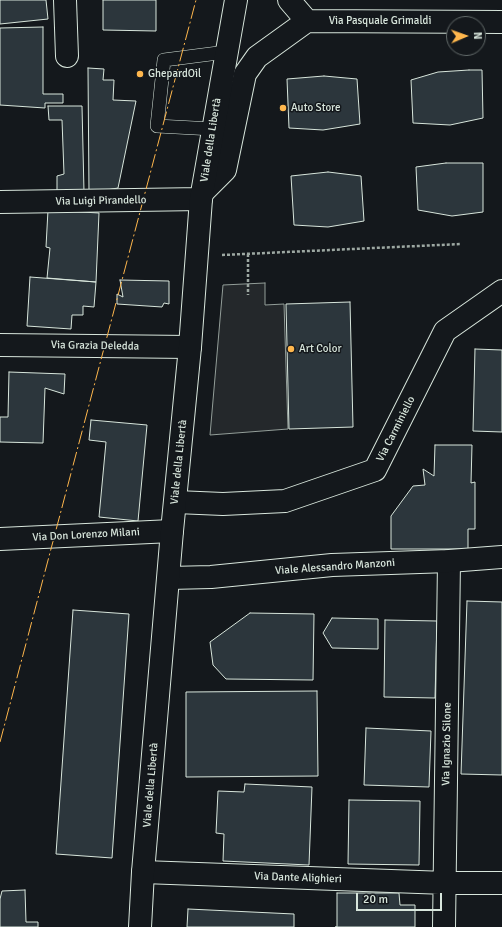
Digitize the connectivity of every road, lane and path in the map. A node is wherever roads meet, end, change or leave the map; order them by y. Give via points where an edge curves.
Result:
1 (65, 0) edge
2 (236, 0) edge
3 (289, 0) edge
4 (307, 21) junction
5 (502, 22) edge
6 (226, 52) junction
7 (67, 56) dead end
8 (213, 129) junction
9 (202, 196) junction
10 (0, 202) edge
11 (461, 244) dead end
12 (248, 254) junction
13 (215, 256) dead end
14 (502, 291) edge
15 (248, 295) dead end
16 (0, 345) edge
17 (190, 347) junction
18 (176, 502) junction
19 (172, 531) junction
20 (0, 539) edge
21 (502, 557) edge
22 (449, 561) junction
23 (169, 578) junction
24 (143, 872) junction
25 (446, 883) junction
26 (502, 883) edge
27 (140, 927) edge
28 (444, 927) edge

1 - 7 street
2 - 6 street, Viale della Libertà
3 - 4 street
4 - 5 street, Via Pasquale Grimaldi
4 - 9 street via 257,57 245,74 225,170
6 - 8 street, Viale della Libertà
6 - 8 lane via 164,60 157,126
8 - 9 street, Viale della Libertà
9 - 10 street, Via Luigi Pirandello
9 - 17 street, Viale della Libertà
11 - 12 path
12 - 13 path
12 - 15 path
14 - 18 street, Via Carminiello via 446,331 375,470 285,501 223,504
16 - 17 street, Via Grazia Deledda
17 - 18 street, Viale della Libertà
18 - 19 street, Viale della Libertà
19 - 20 street, Via Don Lorenzo Milani
19 - 23 street, Viale della Libertà
21 - 22 street, Viale Alessandro Manzoni
22 - 23 street, Viale Alessandro Manzoni via 332,565
22 - 25 street, Via Ignazio Silone
23 - 24 street, Viale della Libertà
24 - 25 street, Via Dante Alighieri
24 - 27 street, Viale della Libertà
25 - 26 street, Via Dante Alighieri
25 - 28 street, Via Ignazio Silone

